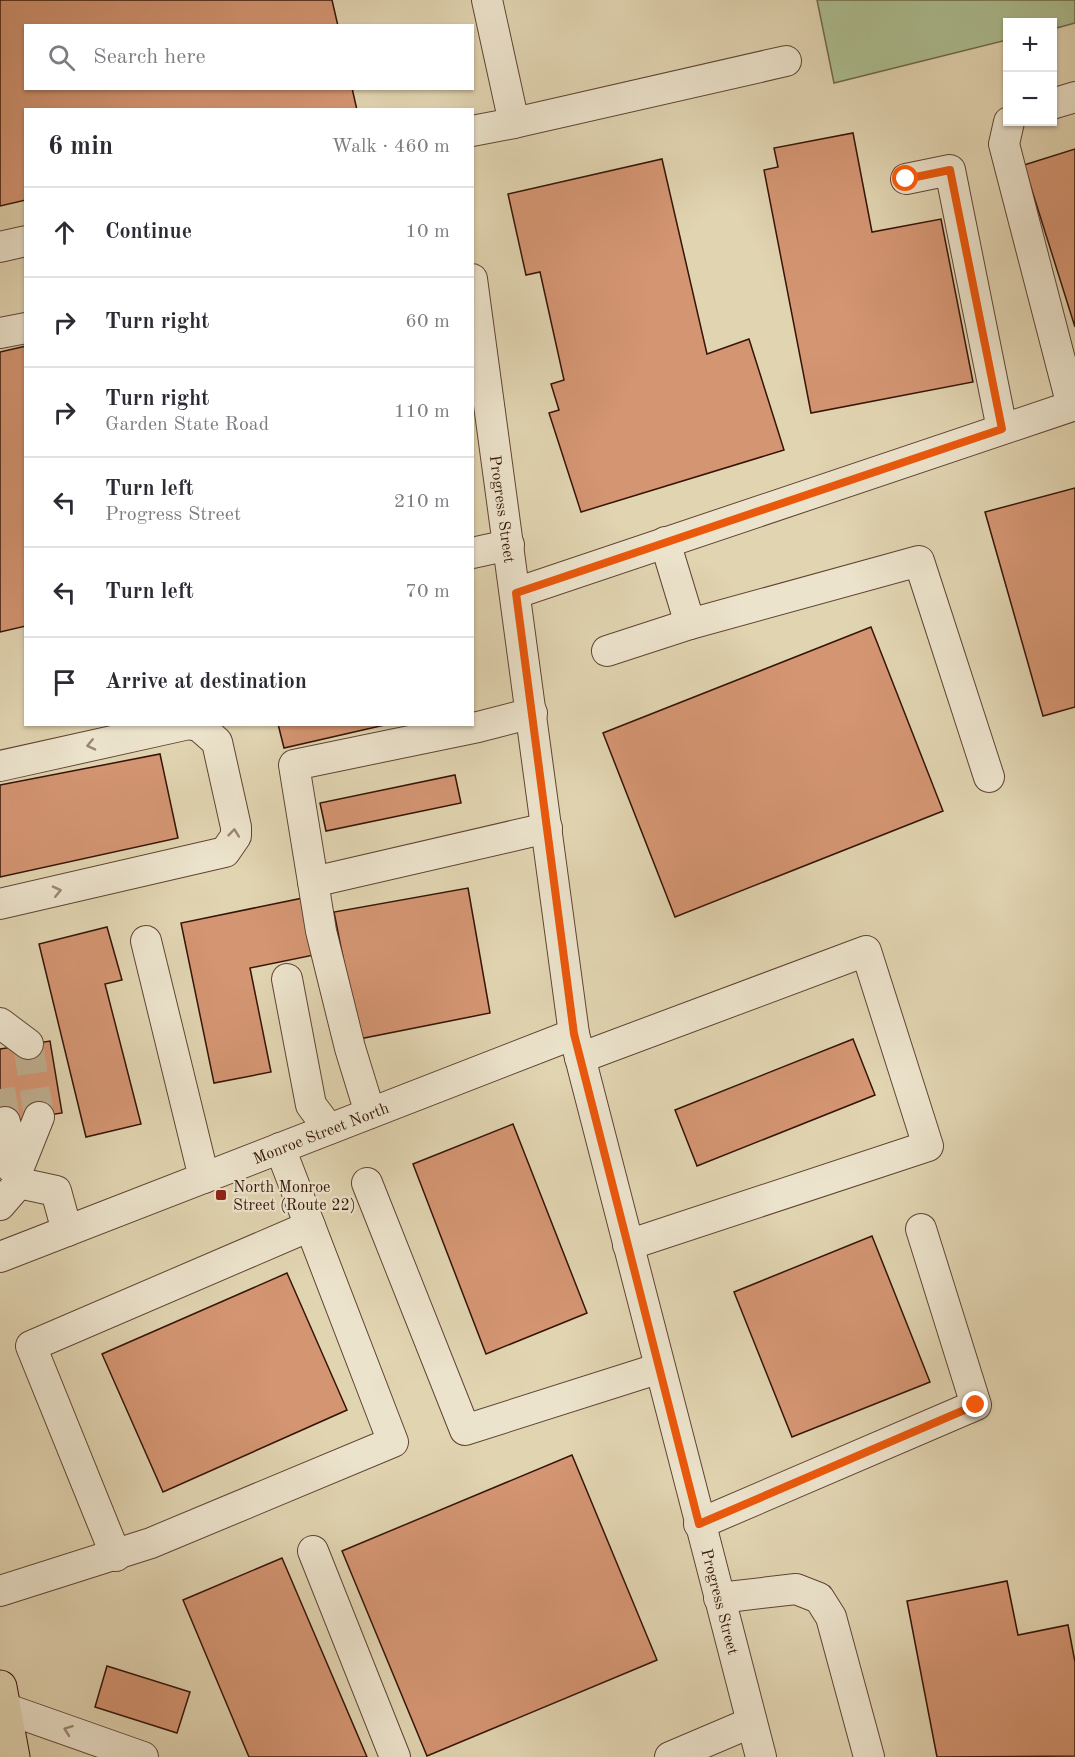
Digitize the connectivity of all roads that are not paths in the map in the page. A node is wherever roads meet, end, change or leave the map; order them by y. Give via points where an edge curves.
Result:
1 (488, 0) edge
2 (786, 61) dead end
3 (1075, 97) edge
4 (1057, 103) edge
5 (514, 123) junction
6 (1008, 126) edge
7 (474, 131) edge
8 (906, 179) dead end
9 (24, 242) edge
10 (0, 248) edge
11 (474, 293) edge
12 (24, 328) edge
13 (0, 333) edge
14 (1074, 405) edge
15 (1002, 429) junction
16 (665, 542) junction
17 (509, 545) junction
18 (474, 553) edge
19 (516, 593) junction
20 (690, 624) junction
21 (607, 651) dead end
22 (532, 712) junction
23 (180, 726) edge
24 (196, 726) edge
25 (0, 766) edge
26 (989, 777) dead end
27 (547, 828) junction
28 (313, 882) junction
29 (0, 904) edge
30 (146, 941) dead end
31 (287, 979) dead end
32 (0, 1023) edge
33 (28, 1044) tunnel mouth
34 (577, 1046) junction
35 (370, 1113) junction
36 (39, 1117) tunnel mouth
37 (5, 1122) tunnel mouth
38 (329, 1129) junction
39 (280, 1148) junction
40 (204, 1178) junction
41 (7, 1179) edge
42 (368, 1183) dead end
43 (310, 1226) junction
44 (921, 1229) dead end
45 (67, 1231) junction
46 (628, 1245) junction
47 (0, 1257) edge
48 (660, 1368) junction
49 (699, 1524) junction
50 (313, 1551) dead end
51 (116, 1556) junction
52 (0, 1591) edge
53 (718, 1598) junction
54 (2, 1697) edge
55 (750, 1723) junction
56 (13, 1757) edge
57 (143, 1757) edge
58 (395, 1757) edge
59 (670, 1757) edge
60 (760, 1757) edge
61 (868, 1757) edge

1 - 5 street
2 - 5 street
3 - 4 street
5 - 7 street
6 - 14 street via 1004,144
8 - 15 street via 950,170
9 - 10 street
11 - 17 street, Progress Street
12 - 13 street
14 - 15 street
15 - 16 street
16 - 19 street
16 - 20 street
17 - 18 street
17 - 19 street, Progress Street
19 - 22 street, Progress Street
20 - 21 street
20 - 26 street via 919,561
22 - 27 street, Progress Street
22 - 28 street via 294,765
23 -> 25 street
29 -> 24 street via 225,852 236,836 236,827 217,742
27 - 28 street
27 - 34 street, Progress Street
28 - 35 street via 321,931
30 - 40 street
31 - 38 street via 311,1105
32 - 33 street
34 - 35 street, Monroe Street North
34 - 46 street, Progress Street
34 - 46 street, Monroe Street North via 866,951 928,1146
35 - 38 street, Monroe Street North
36 - 41 street
37 - 41 street
38 - 39 street, Monroe Street North
39 - 40 street, Monroe Street North
39 - 43 street
40 - 45 street, Monroe Street North
41 - 45 street via 56,1191
42 - 48 street via 465,1430
43 - 51 street via 31,1346
43 - 51 street via 393,1442
44 - 49 street via 976,1405
45 - 47 street, Monroe Street North
46 - 48 street, Progress Street
48 - 49 street, Progress Street
49 - 53 street, Progress Street
50 - 58 street
51 - 52 street
53 - 55 street, Progress Street
53 - 61 street via 796,1589 819,1598 831,1617
54 - 56 highway
57 -> 54 street
55 - 59 street
55 - 60 street, Progress Street

